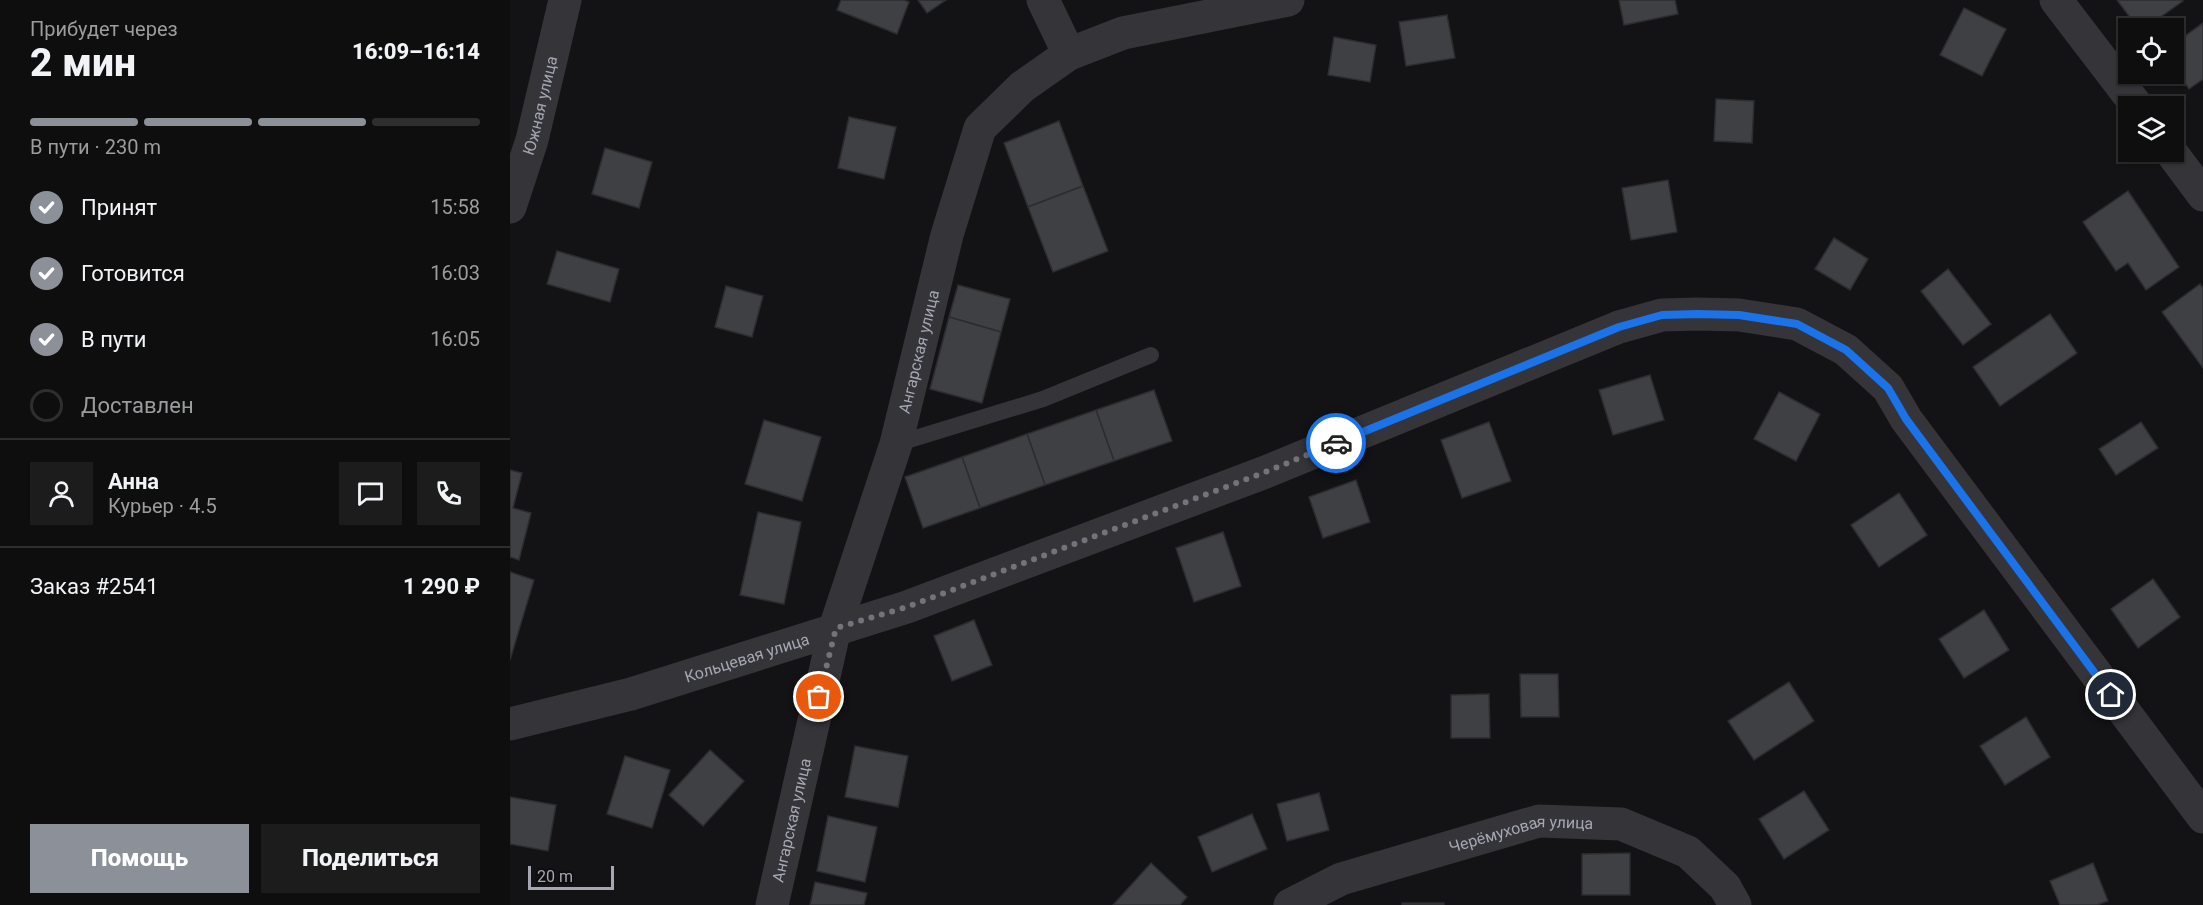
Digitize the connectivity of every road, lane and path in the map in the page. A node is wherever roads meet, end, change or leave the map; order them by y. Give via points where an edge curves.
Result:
1 (565, 0) edge
2 (1043, 0) edge
3 (1288, 0) edge
4 (2056, 0) edge
5 (1069, 54) junction
6 (2129, 96) edge
7 (2178, 162) edge
8 (2203, 195) edge
9 (510, 207) edge
10 (1151, 355) dead end
11 (896, 444) junction
12 (836, 628) junction
13 (510, 724) edge
14 (2203, 817) edge
15 (1341, 892) edge
16 (772, 905) edge
17 (1290, 905) edge
18 (1735, 905) edge

1 - 9 street, Южная улица via 532,140
2 - 5 street
3 - 5 street, Ангарская улица via 1123,33
4 - 6 street
5 - 11 street, Ангарская улица via 1022,87 980,128 947,235
7 - 8 street
10 - 11 lane via 1043,399
11 - 12 street, Ангарская улица
12 - 13 street, Кольцевая улица via 631,694
12 - 14 street, Кольцевая улица via 907,607 1263,473 1619,327 1662,315 1739,315 1797,324 1846,350 1888,388 1906,419
12 - 16 street, Ангарская улица
15 - 17 street, Черёмуховая улица
15 - 18 street, Черёмуховая улица via 1539,821 1622,824 1688,852 1725,887

